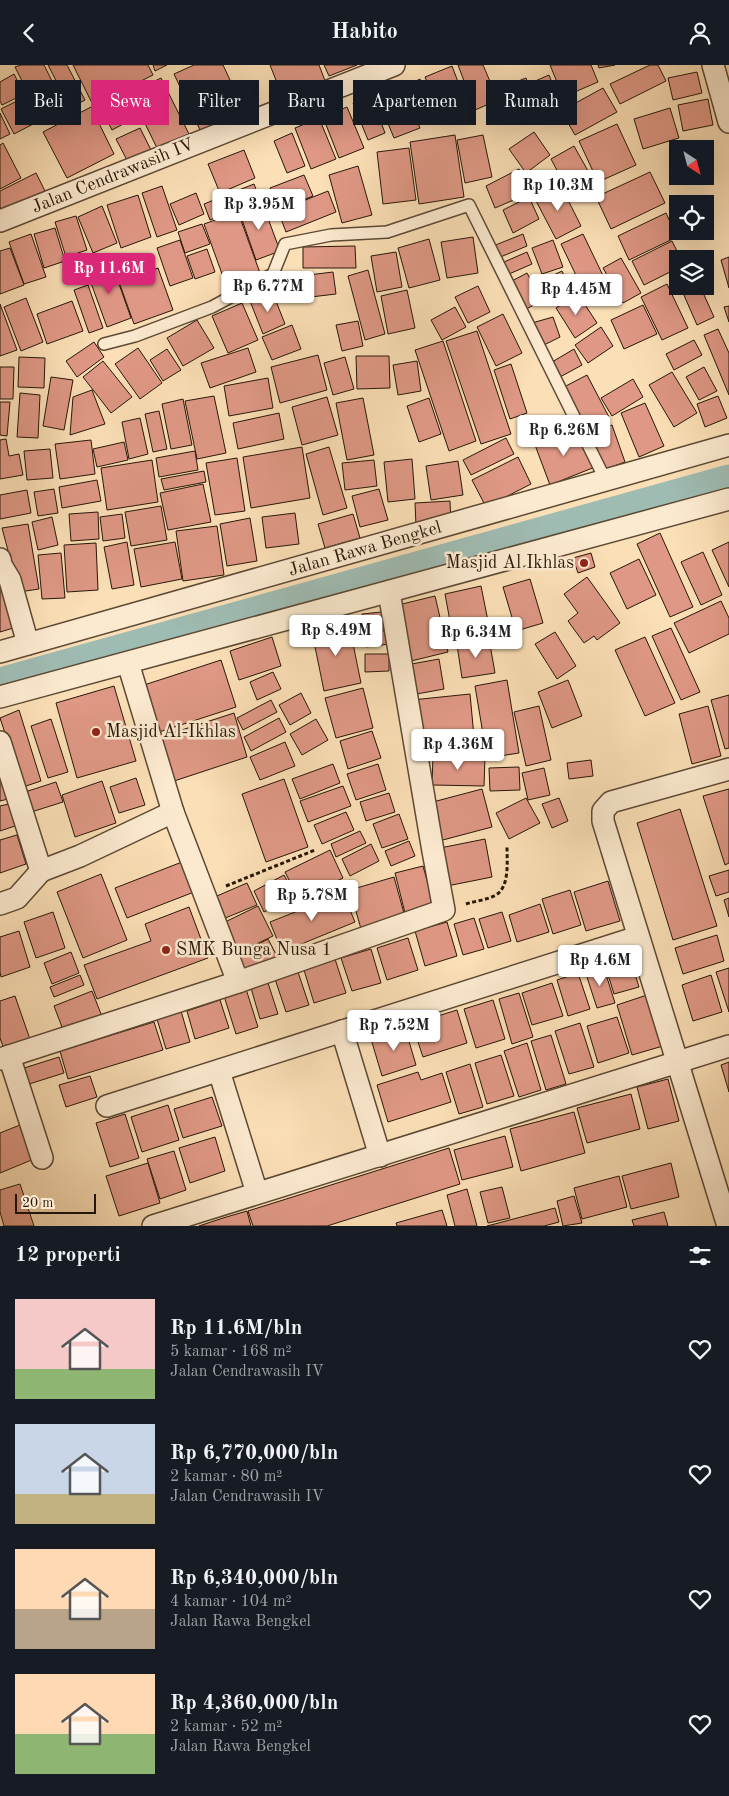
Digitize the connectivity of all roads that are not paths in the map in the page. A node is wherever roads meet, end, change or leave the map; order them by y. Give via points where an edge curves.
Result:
1 (394, 65) edge
2 (714, 65) edge
3 (729, 122) edge
4 (0, 221) edge
5 (104, 344) dead end
6 (729, 445) edge
7 (606, 481) junction
8 (729, 499) edge
9 (0, 559) edge
10 (389, 592) junction
11 (28, 645) junction
12 (0, 652) edge
13 (128, 663) junction
14 (0, 697) edge
15 (0, 742) edge
16 (729, 769) edge
17 (173, 812) junction
18 (41, 871) junction
19 (0, 904) edge
20 (638, 937) junction
21 (238, 982) junction
22 (342, 1031) junction
23 (729, 1046) edge
24 (4, 1058) edge
25 (677, 1063) junction
26 (219, 1071) junction
27 (107, 1106) dead end
28 (380, 1156) junction
29 (42, 1158) dead end
30 (257, 1193) junction
31 (153, 1226) edge
32 (728, 1226) edge

1 - 4 street, Jalan Cendrawasih IV
2 - 3 street
5 - 7 lane via 212,307 273,273 285,244 331,235 387,232 469,205
6 - 7 street, Jalan Rawa Bengkel
7 - 11 street, Jalan Rawa Bengkel
8 - 10 street
9 - 11 street via 10,580
10 - 13 street
10 - 21 street via 444,910
11 - 12 street, Jalan Rawa Bengkel
13 - 14 street
13 - 17 street
15 - 18 street
16 - 20 street via 612,802 603,811 603,821
17 - 18 street
17 - 21 street
18 - 19 street via 16,898
20 - 22 street
20 - 25 street
21 - 24 street
22 - 26 street
22 - 28 street
23 - 25 street
24 - 29 street
25 - 28 street
25 - 32 street
26 - 27 street
26 - 30 street
28 - 30 street
30 - 31 street

